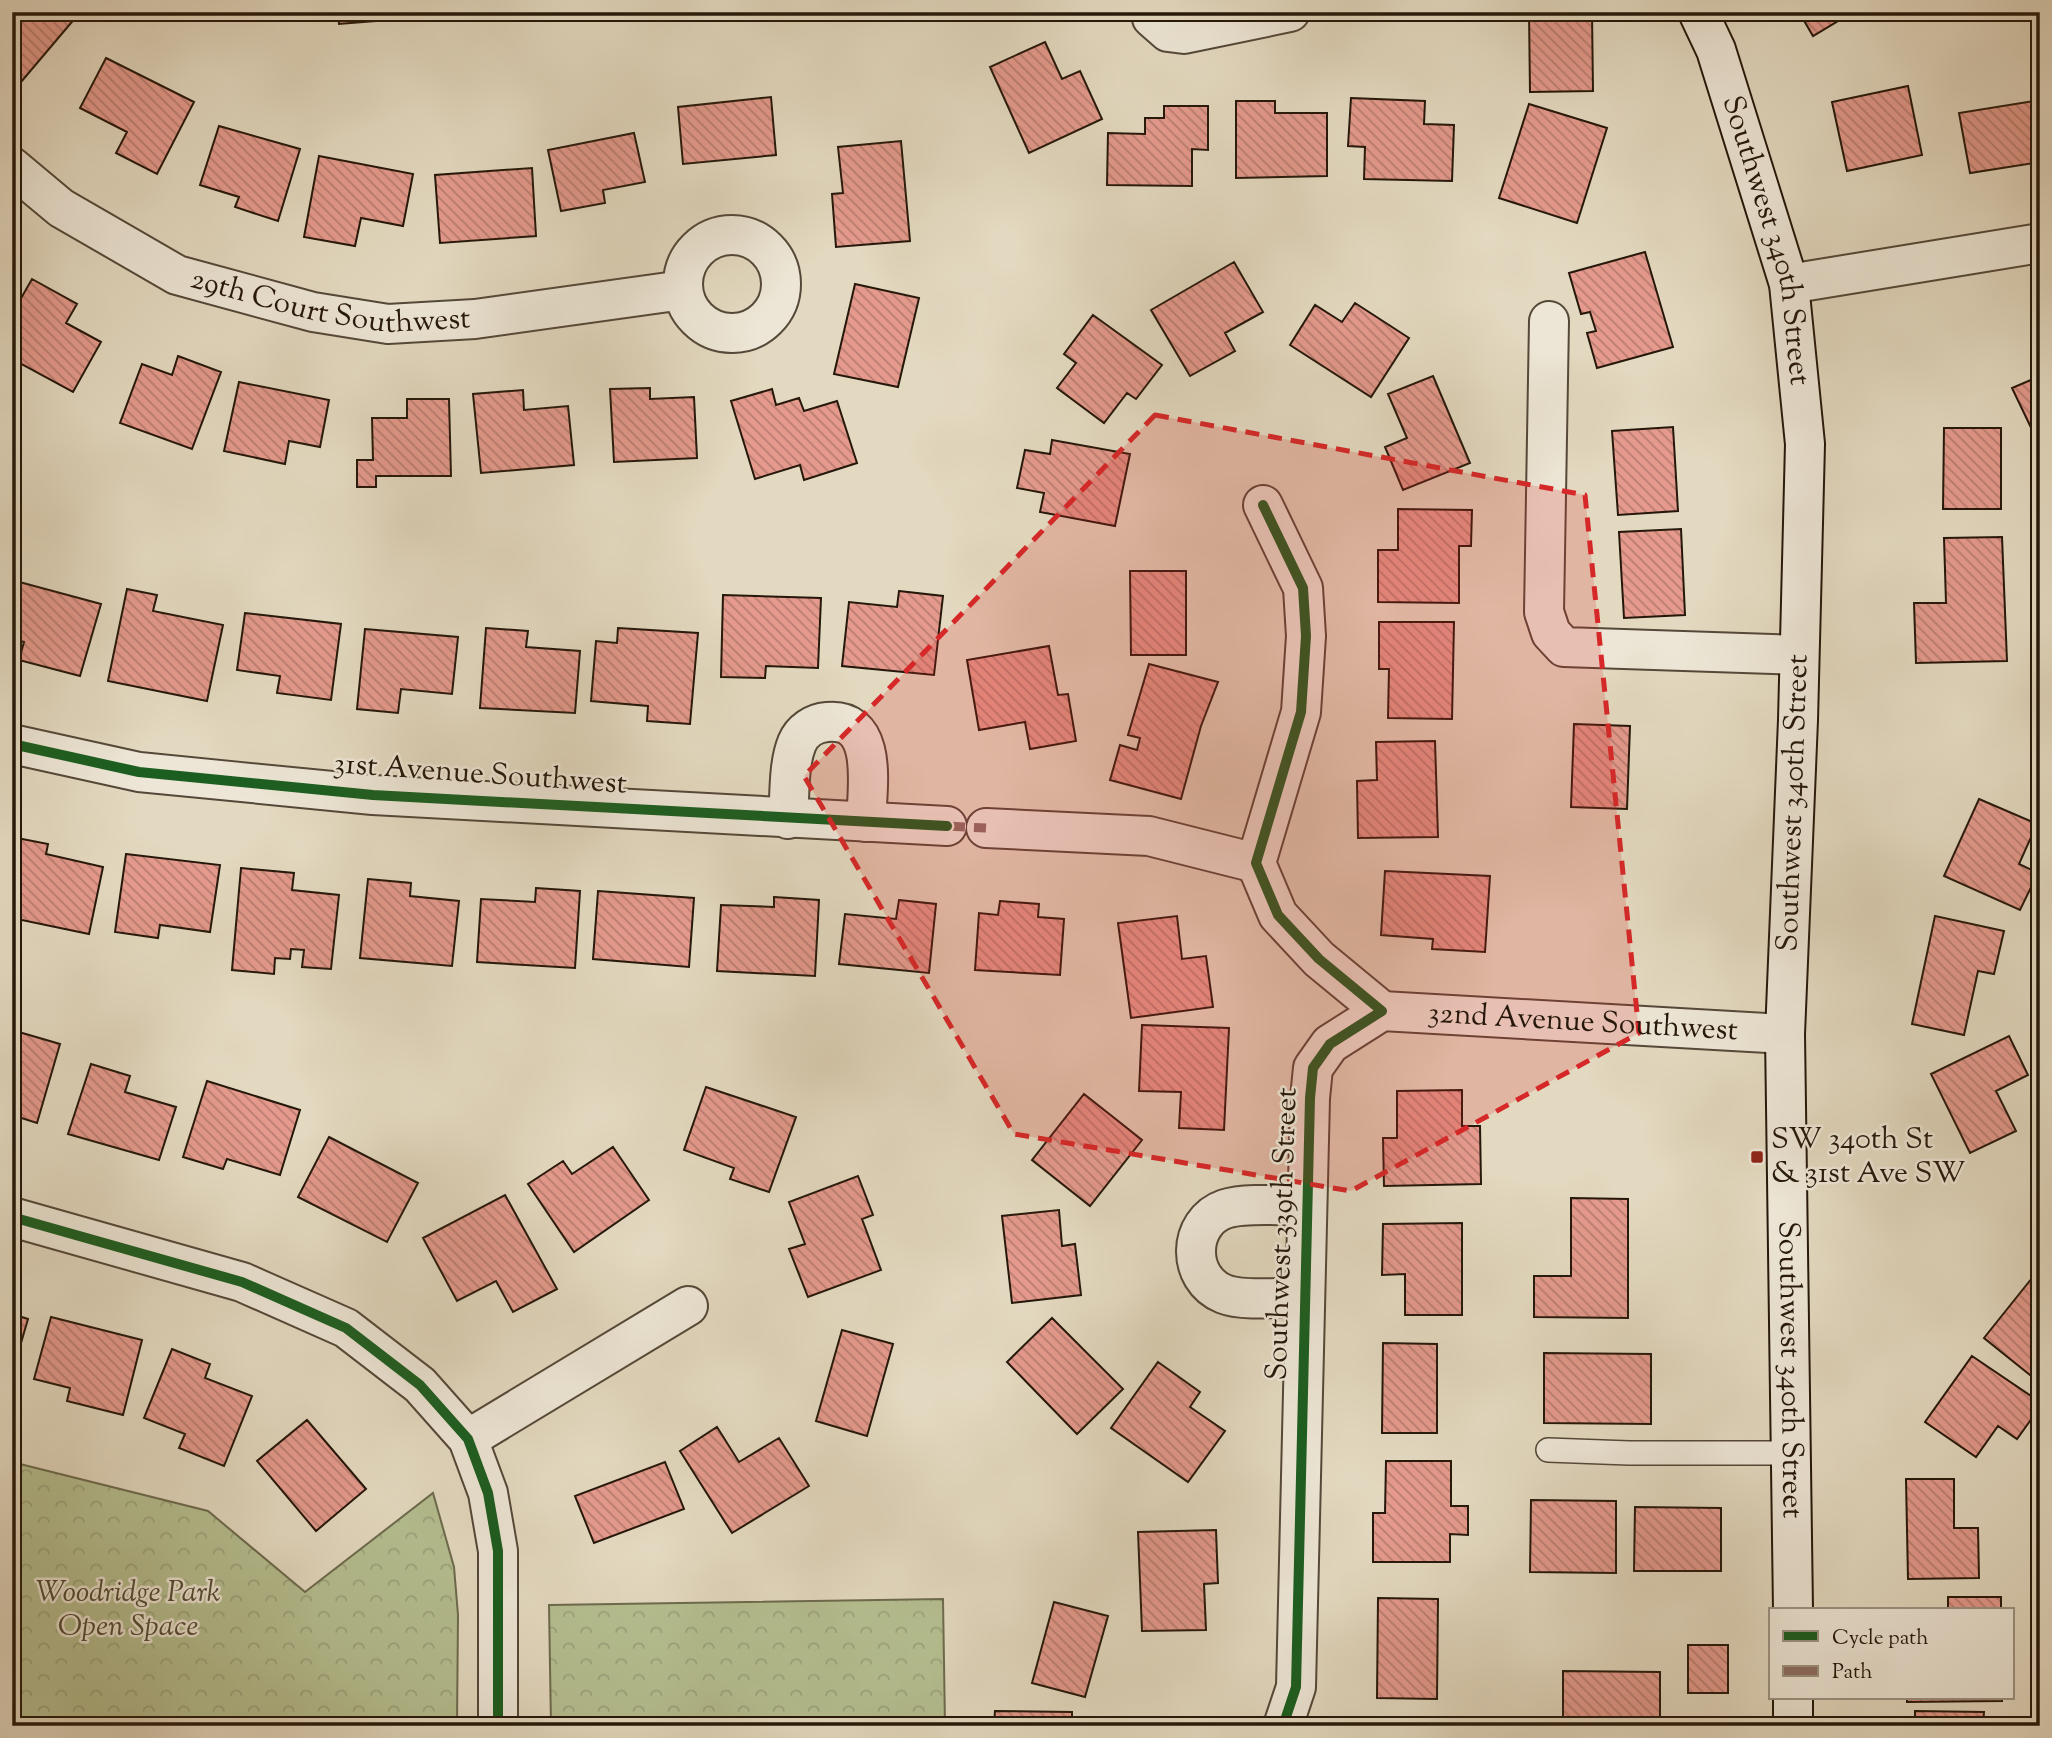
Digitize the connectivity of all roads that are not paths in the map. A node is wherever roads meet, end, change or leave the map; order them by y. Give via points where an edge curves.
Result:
1 (1152, 12) edge
2 (1290, 12) edge
3 (1698, 12) edge
4 (12, 167) edge
5 (2040, 243) edge
6 (1789, 284) junction
7 (683, 290) dead end
8 (1549, 321) dead end
9 (1263, 505) dead end
10 (1799, 655) junction
11 (12, 744) edge
12 (788, 818) junction
13 (866, 822) junction
14 (947, 826) dead end
15 (986, 828) dead end
16 (1256, 863) junction
17 (1382, 1011) junction
18 (1785, 1034) junction
19 (1307, 1206) junction
20 (12, 1217) edge
21 (1305, 1297) junction
22 (688, 1307) dead end
23 (468, 1439) junction
24 (1548, 1450) dead end
25 (1792, 1452) junction
26 (1793, 1608) edge
27 (1793, 1700) edge
28 (498, 1726) edge
29 (1283, 1726) edge
30 (1793, 1726) edge

1 - 2 street via 1152,18 1168,32 1184,34
3 - 6 street, Southwest 340th Street via 1716,50
4 - 7 street, 29th Court Southwest via 61,208 177,275 313,312 387,324 474,319
5 - 6 street
6 - 10 street, Southwest 340th Street via 1805,444
8 - 10 street via 1544,612 1550,633 1564,647
9 - 16 street via 1303,588 1306,636 1301,712
10 - 18 street, Southwest 340th Street
11 - 12 street, 31st Avenue Southwest via 139,772 373,795
12 - 13 street, 31st Avenue Southwest
12 - 13 street via 798,740 820,722 834,721 848,725 866,747
13 - 14 street, 31st Avenue Southwest
15 - 16 street via 1149,836
16 - 17 street via 1278,915 1319,960
17 - 18 street, 32nd Avenue Southwest
17 - 19 street, Southwest 339th Street via 1330,1044 1313,1068
18 - 25 street, Southwest 340th Street
19 - 21 street, Southwest 339th Street
19 - 21 street, Southwest 339th Street via 1225,1209 1201,1229 1196,1244 1201,1274 1224,1294
20 - 23 street via 242,1282 346,1328 420,1385
21 - 29 street, Southwest 339th Street via 1296,1687
22 - 23 street
23 - 28 street via 488,1493 498,1551
24 - 25 lane
25 - 26 street, Southwest 340th Street
27 - 30 street

